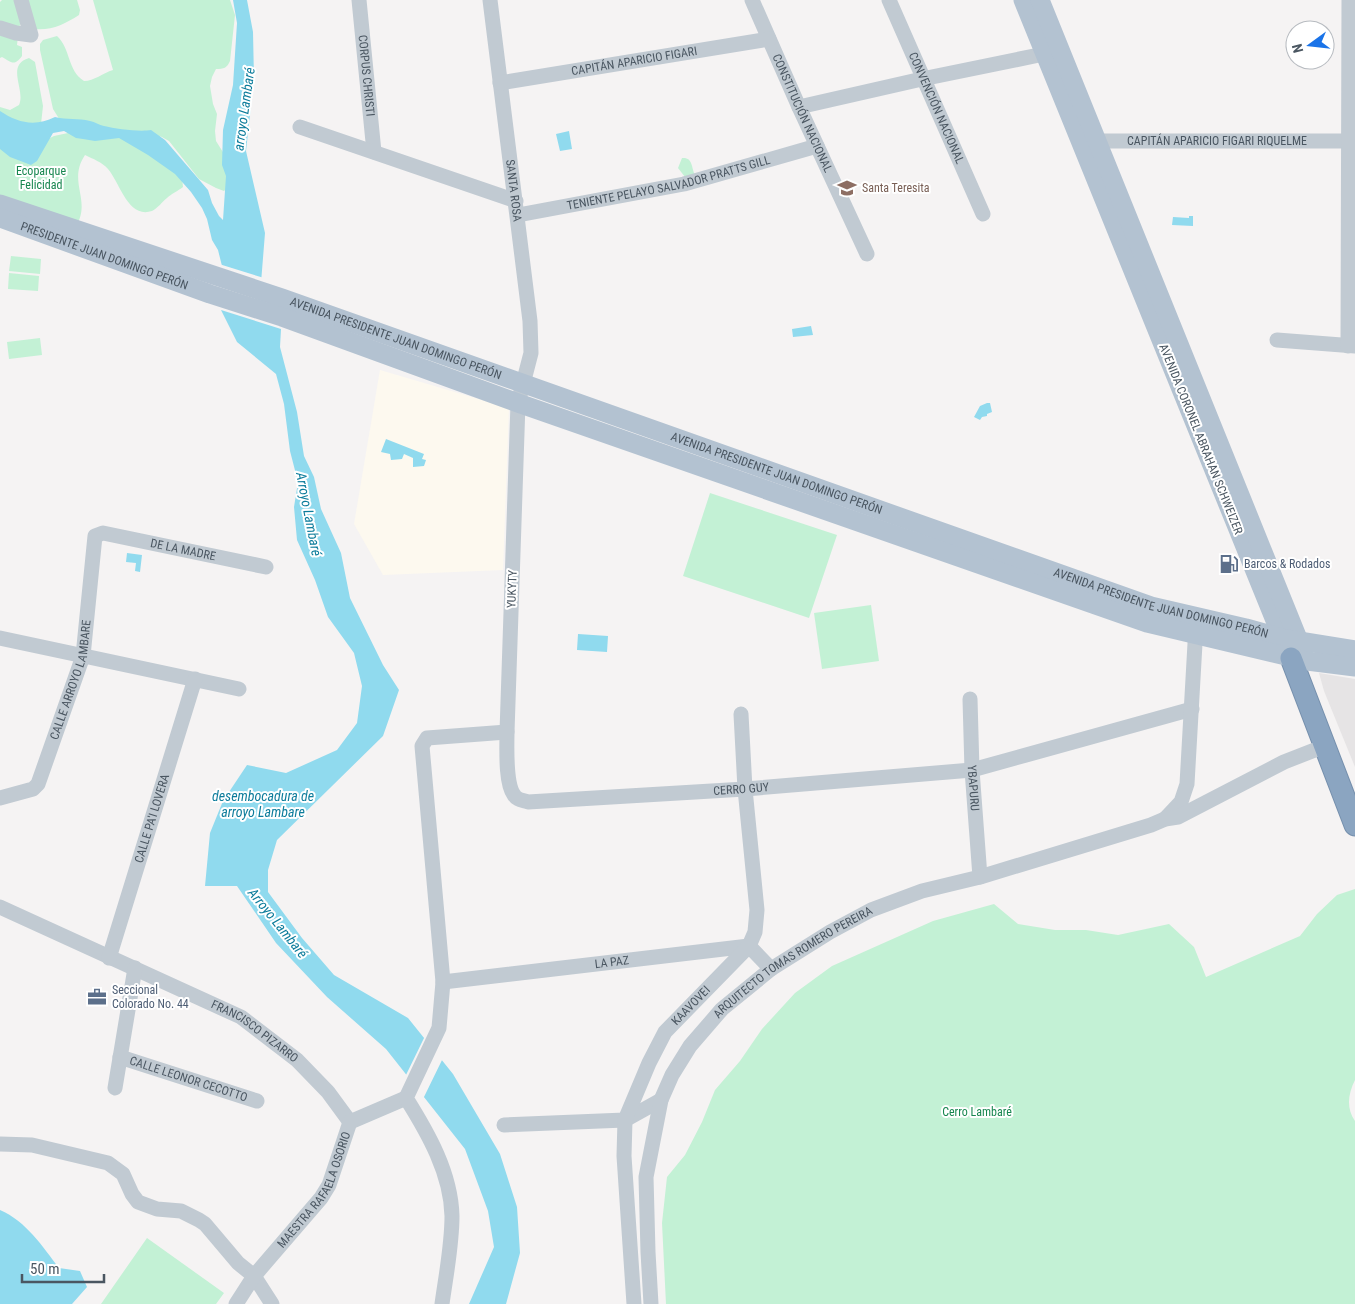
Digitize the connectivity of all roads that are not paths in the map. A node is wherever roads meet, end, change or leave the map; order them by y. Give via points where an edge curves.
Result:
1 (21, 0) edge
2 (360, 0) edge
3 (490, 0) edge
4 (752, 0) edge
5 (889, 0) edge
6 (1023, 0) edge
7 (1040, 0) edge
8 (1349, 0) edge
9 (0, 28) edge
10 (769, 40) junction
11 (1044, 54) junction
12 (922, 79) junction
13 (500, 83) junction
14 (799, 107) junction
15 (300, 127) dead end
16 (1088, 141) junction
17 (1352, 141) edge
18 (817, 146) junction
19 (374, 152) junction
20 (0, 204) edge
21 (517, 208) junction
22 (983, 214) dead end
23 (0, 218) edge
24 (867, 254) dead end
25 (206, 273) joint
26 (210, 294) joint
27 (1277, 340) dead end
28 (1351, 346) edge
29 (524, 383) junction
30 (518, 403) junction
31 (99, 534) joint
32 (266, 567) dead end
33 (1049, 580) junction
34 (1263, 591) junction
35 (1196, 626) junction
36 (1246, 628) junction
37 (0, 638) edge
38 (1295, 650) junction
39 (1355, 650) edge
40 (83, 656) junction
41 (1355, 667) edge
42 (195, 679) junction
43 (239, 689) dead end
44 (970, 699) dead end
45 (1192, 709) junction
46 (741, 714) dead end
47 (507, 732) junction
48 (1325, 746) junction
49 (972, 770) junction
50 (1355, 786) edge
51 (745, 789) junction
52 (513, 794) joint
53 (0, 798) edge
54 (1165, 819) junction
55 (1355, 825) edge
56 (980, 877) junction
57 (0, 907) edge
58 (749, 946) junction
59 (109, 958) junction
60 (135, 968) junction
61 (770, 969) junction
62 (443, 982) junction
63 (120, 1057) junction
64 (115, 1088) dead end
65 (408, 1095) junction
66 (660, 1100) junction
67 (257, 1101) dead end
68 (625, 1120) junction
69 (350, 1122) junction
70 (504, 1125) dead end
71 (0, 1144) edge
72 (254, 1276) junction
73 (236, 1304) edge
74 (272, 1304) edge
75 (442, 1304) edge
76 (634, 1304) edge
77 (651, 1304) edge

1 - 9 street via 31,35
2 - 19 street, CORPUS CHRISTI
3 - 13 street, SANTA ROSA
4 - 10 street, CONSTITUCIÓN NACIONAL
5 - 12 street, CONVENCIÓN NACIONAL
6 - 11 main road, AVENIDA CORONEL ABRAHAN SCHWEIZER
7 - 16 main road
8 - 17 street
10 - 13 street, CAPITÁN APARICIO FIGARI
10 - 14 street, CONSTITUCIÓN NACIONAL
11 - 12 street
11 - 16 main road, AVENIDA CORONEL ABRAHAN SCHWEIZER
12 - 14 street
12 - 22 street, CONVENCIÓN NACIONAL
13 - 21 street, SANTA ROSA
14 - 18 street, CONSTITUCIÓN NACIONAL
15 - 19 street
16 - 17 street, CAPITÁN APARICIO FIGARI RIQUELME
16 - 34 main road, AVENIDA CORONEL ABRAHAN SCHWEIZER
16 - 38 main road, AVENIDA CORONEL ABRAHAN SCHWEIZER
17 - 28 street
18 - 21 street, TENIENTE PELAYO SALVADOR PRATTS GILL via 684,184
18 - 24 street, CONSTITUCIÓN NACIONAL
19 - 21 street
20 - 25 main road, PRESIDENTE JUAN DOMINGO PERÓN
21 - 29 street, SANTA ROSA via 530,321 531,353
23 - 26 main road, PRESIDENTE JUAN DOMINGO PERÓN
25 - 29 main road, AVENIDA PRESIDENTE JUAN DOMINGO PERÓN
26 - 30 main road, AVENIDA PRESIDENTE JUAN DOMINGO PERÓN
27 - 28 street
29 - 30 street, YUKYTY
29 - 33 main road, AVENIDA PRESIDENTE JUAN DOMINGO PERÓN via 934,528
30 - 33 main road, AVENIDA PRESIDENTE JUAN DOMINGO PERÓN
30 - 47 street, YUKYTY
31 - 32 street, DE LA MADRE
31 - 40 street, CALLE ARROYO LAMBARE via 95,536
33 - 35 main road, AVENIDA PRESIDENTE JUAN DOMINGO PERÓN via 1148,622
34 - 36 main road via 1261,616
34 - 38 main road, AVENIDA CORONEL ABRAHAN SCHWEIZER
35 - 36 main road, AVENIDA PRESIDENTE JUAN DOMINGO PERÓN
35 - 38 main road, AVENIDA PRESIDENTE JUAN DOMINGO PERÓN via 1226,641
35 - 45 street, ARQUITECTO TOMAS ROMERO PEREIRA
36 - 38 main road, AVENIDA PRESIDENTE JUAN DOMINGO PERÓN
37 - 40 street
38 - 39 main road, AVENIDA PRESIDENTE JUAN DOMINGO PERÓN
38 - 41 main road, AVENIDA PRESIDENTE JUAN DOMINGO PERÓN
38 - 48 highway, AVENIDA CORONEL ABRAHAN SCHWEIZER
38 - 50 highway, AVENIDA CORONEL ABRAHAN SCHWEIZER
40 - 42 street
40 - 53 street, CALLE ARROYO LAMBARE via 38,784
42 - 43 street
42 - 59 street, CALLE PA'I LOVERA
44 - 49 street, YBAPURU
45 - 49 street, CERRO GUY
45 - 54 street, ARQUITECTO TOMAS ROMERO PEREIRA via 1187,784 1181,802
46 - 51 street, KAAVOVEI
47 - 52 street, YUKYTY via 509,784
47 - 62 street via 427,738 422,746
48 - 54 street, ARQUITECTO TOMAS ROMERO PEREIRA via 1284,762 1178,817
48 - 55 highway, AVENIDA CORONEL ABRAHAN SCHWEIZER
49 - 51 street, CERRO GUY
49 - 56 street, YBAPURU
51 - 52 street, CERRO GUY via 528,802
51 - 58 street, KAAVOVEI via 757,910 755,932
54 - 56 street, ARQUITECTO TOMAS ROMERO PEREIRA
56 - 61 street, ARQUITECTO TOMAS ROMERO PEREIRA via 922,891 871,910
57 - 59 street, FRANCISCO PIZARRO
58 - 61 street
58 - 62 street, LA PAZ
58 - 68 street, KAAVOVEI via 665,1032
59 - 60 street, FRANCISCO PIZARRO
60 - 63 street
60 - 69 street, FRANCISCO PIZARRO via 241,1017 297,1060 328,1092
61 - 66 street, ARQUITECTO TOMAS ROMERO PEREIRA via 722,1009 700,1034 672,1075
62 - 65 street via 439,1028
63 - 64 street
63 - 67 street, CALLE LEONOR CECOTTO
65 - 69 street, MAESTRA RAFAELA OSORIO
65 - 75 street via 444,1173 450,1200 451,1241
66 - 68 street
66 - 77 street, ARQUITECTO TOMAS ROMERO PEREIRA via 646,1177
68 - 70 street
68 - 76 street, KAAVOVEI via 624,1156
69 - 72 street, MAESTRA RAFAELA OSORIO via 321,1198
71 - 72 street via 32,1145 108,1163 123,1174 138,1202 157,1209 181,1211 199,1220
72 - 73 street, MAESTRA RAFAELA OSORIO
72 - 74 street

